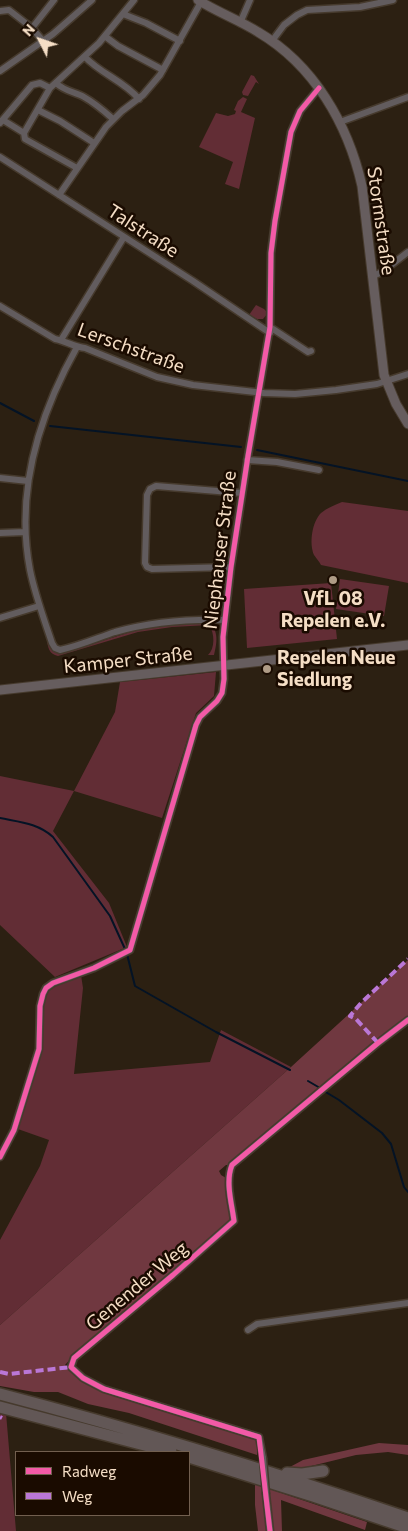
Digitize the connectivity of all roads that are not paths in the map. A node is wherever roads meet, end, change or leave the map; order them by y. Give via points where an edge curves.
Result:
1 (54, 0) edge
2 (92, 0) edge
3 (134, 0) edge
4 (250, 0) edge
5 (393, 0) edge
6 (199, 1) edge
7 (0, 11) edge
8 (123, 14) junction
9 (240, 23) junction
10 (32, 28) junction
11 (106, 36) junction
12 (272, 40) junction
13 (43, 41) junction
14 (180, 41) junction
15 (85, 57) junction
16 (164, 70) junction
17 (0, 71) edge
18 (56, 83) junction
19 (50, 88) junction
20 (318, 88) junction
21 (408, 97) edge
22 (139, 99) junction
23 (38, 110) junction
24 (113, 119) junction
25 (1, 122) edge
26 (340, 122) junction
27 (24, 133) junction
28 (94, 143) junction
29 (0, 157) edge
30 (77, 168) junction
31 (59, 195) junction
32 (124, 237) junction
33 (408, 252) edge
34 (373, 276) junction
35 (0, 306) edge
36 (270, 330) junction
37 (61, 340) junction
38 (77, 348) junction
39 (311, 351) dead end
40 (408, 374) edge
41 (387, 381) junction
42 (258, 392) junction
43 (408, 424) edge
44 (247, 460) junction
45 (319, 470) dead end
46 (0, 478) edge
47 (28, 481) junction
48 (242, 494) junction
49 (25, 532) junction
50 (0, 533) edge
51 (231, 567) junction
52 (39, 606) junction
53 (0, 618) edge
54 (225, 620) junction
55 (408, 645) edge
56 (224, 665) junction
57 (0, 690) edge
58 (408, 1020) edge
59 (0, 1157) edge
60 (408, 1303) edge
61 (248, 1330) dead end
62 (0, 1394) edge
63 (0, 1407) edge
64 (167, 1451) edge
65 (190, 1458) edge
66 (265, 1470) junction
67 (323, 1472) dead end
68 (408, 1518) edge
69 (408, 1528) edge
70 (270, 1531) edge

1 - 10 street
2 - 13 street
3 - 8 street
4 - 9 street
5 - 12 street via 360,8 307,10 284,25
6 - 9 street, Stormstraße
6 - 14 street
7 - 10 street via 9,10
8 - 11 street
8 - 14 street
9 - 12 street, Stormstraße
10 - 13 street
11 - 15 street
11 - 16 street via 118,46
12 - 20 street, Stormstraße via 297,61
13 - 17 street
14 - 16 street
15 - 18 street
15 - 22 street via 130,88
16 - 22 street
18 - 19 street
18 - 24 street via 60,88 83,96
19 - 23 street
19 - 25 street via 40,83 32,85
20 - 26 street, Stormstraße
20 - 36 street, Niephauser Straße via 300,110 291,132 271,253
21 - 26 street
22 - 24 street
23 - 27 street
23 - 28 street
24 - 28 street
25 - 27 street
26 - 34 street, Stormstraße via 362,184
27 - 30 street via 25,139
28 - 30 street
29 - 31 street, Talstraße
30 - 31 street
31 - 32 street, Talstraße
32 - 36 street, Talstraße
32 - 37 street
33 - 34 street
34 - 41 street, Stormstraße
35 - 37 street, Lerschstraße
36 - 39 street
36 - 42 street, Niephauser Straße
37 - 38 street, Lerschstraße
38 - 42 street, Lerschstraße via 85,348 175,382
38 - 47 street via 47,407
40 - 41 street, Lerschstraße
41 - 42 street, Lerschstraße via 295,394
41 - 43 street, Stormstraße
42 - 44 street, Niephauser Straße
44 - 45 street
44 - 48 street, Niephauser Straße
46 - 47 street
47 - 49 street
48 - 51 street, Niephauser Straße
48 - 51 street via 156,486 147,495 147,567
49 - 50 street
49 - 52 street via 30,572
51 - 54 street, Niephauser Straße
52 - 53 street
52 - 54 street, Kamper Straße via 55,648 60,650 159,622
54 - 56 street, Niephauser Straße
55 - 56 street, Kamper Straße
56 - 57 street, Kamper Straße
56 - 59 street, Niephauser Straße via 222,693 196,726 130,950 53,983 42,994 39,1049 14,1130
58 - 70 street, Genender Weg, bridge via 232,1165 228,1182 234,1221 74,1358 71,1367 104,1389 260,1437
60 - 61 street via 257,1324
62 - 66 highway
63 - 64 highway
65 - 69 highway
66 - 67 highway via 302,1474
66 - 68 highway

